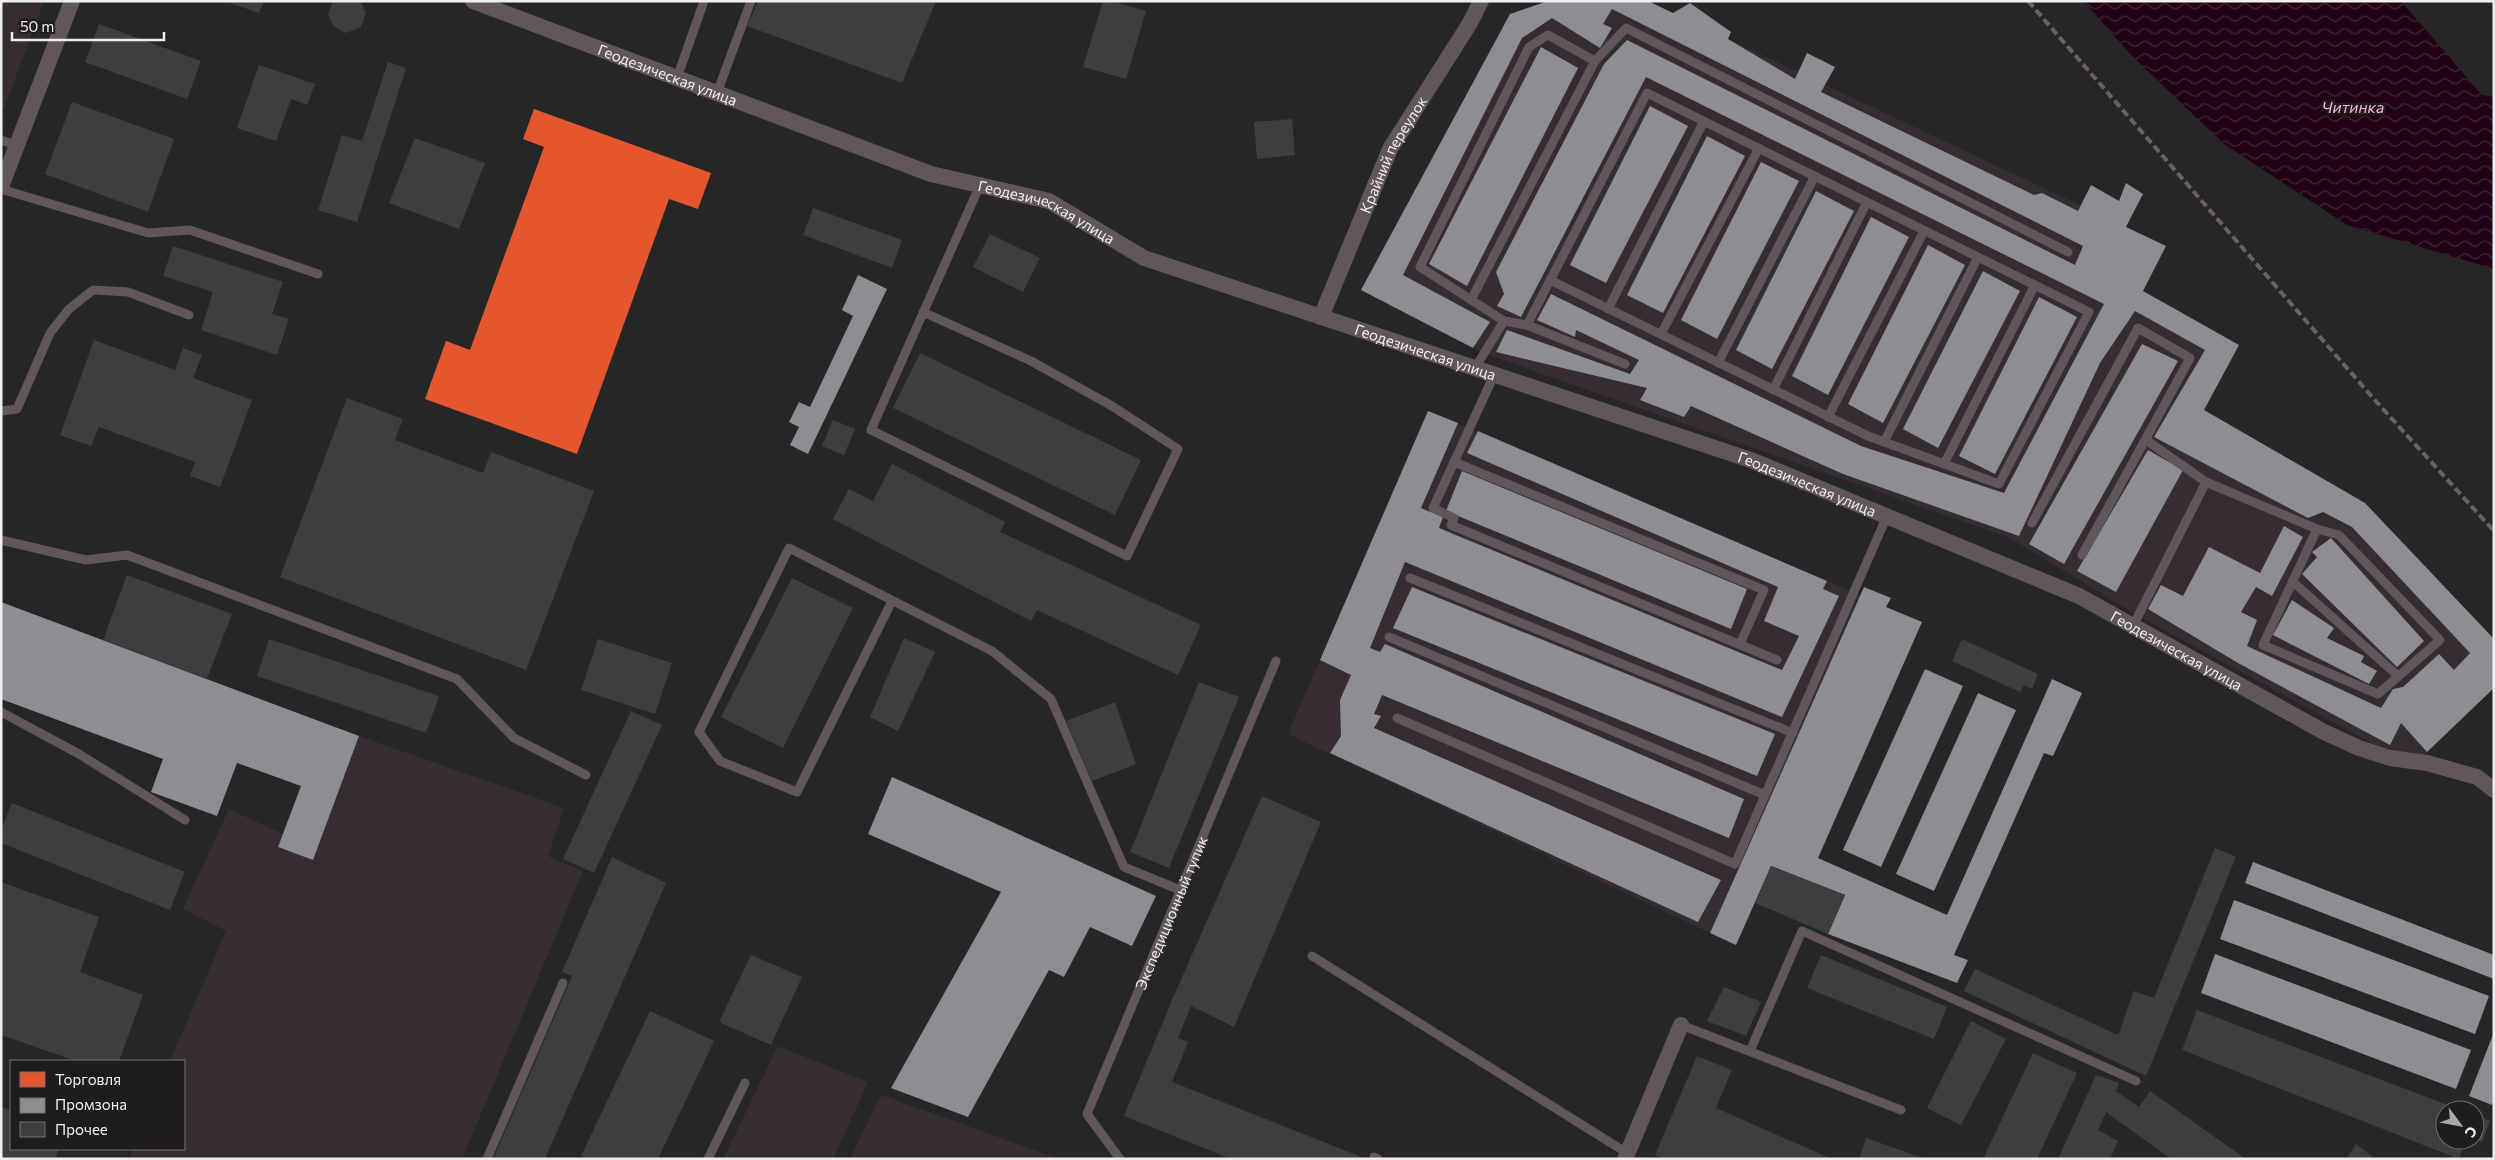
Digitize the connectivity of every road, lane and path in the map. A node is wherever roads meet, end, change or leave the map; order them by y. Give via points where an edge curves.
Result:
1 (72, 1) edge
2 (473, 1) edge
3 (704, 1) edge
4 (751, 1) edge
5 (1481, 1) edge
6 (1595, 62) junction
7 (677, 78) junction
8 (717, 93) junction
9 (1704, 121) junction
10 (9, 143) edge
11 (1759, 148) junction
12 (1815, 176) junction
13 (980, 185) junction
14 (1, 188) edge
15 (1868, 202) junction
16 (1924, 230) junction
17 (2068, 252) dead end
18 (1978, 257) junction
19 (318, 274) dead end
20 (1550, 280) junction
21 (2035, 286) junction
22 (1471, 300) junction
23 (1608, 309) junction
24 (923, 312) junction
25 (189, 315) dead end
26 (1321, 317) junction
27 (1504, 321) junction
28 (1526, 325) junction
29 (1661, 334) junction
30 (1718, 363) junction
31 (1625, 364) dead end
32 (1475, 368) junction
33 (1494, 375) junction
34 (1773, 390) junction
35 (1, 411) edge
36 (1828, 417) junction
37 (2146, 440) junction
38 (1884, 442) junction
39 (1454, 462) junction
40 (1944, 464) junction
41 (2206, 482) junction
42 (1887, 516) junction
43 (2032, 523) dead end
44 (2317, 528) junction
45 (1, 540) edge
46 (2082, 556) dead end
47 (1410, 578) dead end
48 (2292, 581) junction
49 (892, 601) junction
50 (2133, 626) junction
51 (1389, 637) dead end
52 (1740, 644) junction
53 (1778, 660) dead end
54 (1276, 661) dead end
55 (2398, 676) junction
56 (1, 712) edge
57 (1397, 718) dead end
58 (1793, 733) junction
59 (586, 775) dead end
60 (2494, 790) edge
61 (1765, 795) junction
62 (185, 820) dead end
63 (1180, 890) junction
64 (1312, 956) dead end
65 (563, 982) dead end
66 (1681, 1025) joint
67 (1750, 1051) junction
68 (2136, 1081) dead end
69 (744, 1082) dead end
70 (1901, 1110) dead end
71 (1626, 1156) edge
72 (486, 1159) edge
73 (708, 1159) edge
74 (1120, 1159) edge

1 - 10 street
2 - 7 street, Геодезическая улица
3 - 7 lane
4 - 8 lane
5 - 26 street, Крайний переулок via 1390,149
6 - 17 lane via 1626,28
6 - 22 lane
6 - 22 lane via 1548,35 1528,47 1420,267
7 - 8 street, Геодезическая улица
8 - 13 street, Геодезическая улица via 931,174
9 - 11 lane
9 - 20 lane via 1647,93
9 - 23 lane
10 - 14 street
11 - 12 lane
11 - 29 lane
12 - 15 lane
12 - 30 lane
13 - 24 lane
13 - 26 street, Геодезическая улица via 1049,201 1144,258
14 - 19 lane via 148,233 190,230
15 - 16 lane
15 - 34 lane
16 - 18 lane
16 - 36 lane
18 - 21 lane
18 - 38 lane
20 - 23 lane
20 - 28 lane
21 - 40 lane
21 - 40 lane via 2088,312 1999,484
22 - 27 lane
23 - 29 lane
24 - 24 lane via 871,430 1128,556 1178,449 1112,406 1031,361
25 - 35 lane via 128,292 93,290 69,308 50,333 17,409
26 - 32 street, Геодезическая улица
27 - 28 lane
27 - 32 lane
28 - 31 lane
29 - 30 lane
30 - 34 lane
32 - 33 street, Геодезическая улица
33 - 39 lane
33 - 42 street, Геодезическая улица via 1751,460
34 - 36 lane
36 - 38 lane
37 - 41 lane
37 - 43 lane via 2190,358 2138,328
37 - 46 lane
38 - 40 lane
39 - 52 lane via 1764,590
39 - 52 lane via 1433,508 1454,518 1450,525
41 - 44 lane
41 - 50 lane
42 - 50 street, Геодезическая улица via 2079,596
42 - 58 lane
44 - 48 lane
44 - 55 lane via 2339,535 2440,640
45 - 59 lane via 86,560 127,555 457,679 514,738
47 - 58 lane
48 - 55 lane
48 - 55 lane via 2263,644 2378,694
49 - 49 lane via 789,548 699,732 720,761 797,792
49 - 63 lane via 992,651 1051,699 1124,866
50 - 60 street, Геодезическая улица via 2324,732 2359,748 2477,777
51 - 61 lane
52 - 53 lane
54 - 63 lane, Экспедиционный тупик
56 - 62 lane via 79,754
57 - 61 lane via 1735,864
58 - 61 lane
63 - 74 lane, Экспедиционный тупик via 1087,1114
64 - 71 lane
65 - 72 lane
66 - 67 lane
66 - 71 street
67 - 68 lane via 1802,931
67 - 70 lane
69 - 73 lane

